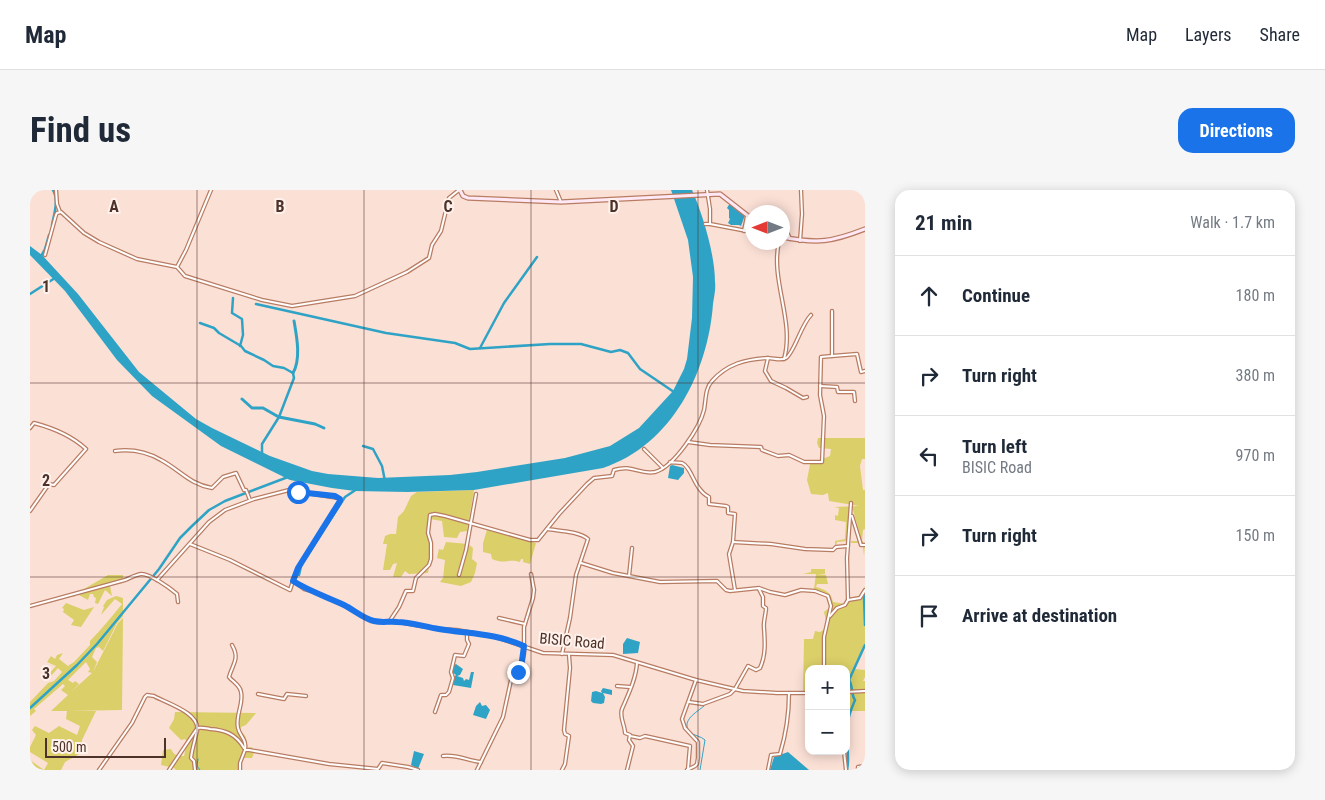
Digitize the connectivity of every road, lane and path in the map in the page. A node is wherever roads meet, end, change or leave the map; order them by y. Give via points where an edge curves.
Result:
1 (56, 190) edge
2 (211, 190) edge
3 (459, 190) edge
4 (556, 190) edge
5 (801, 190) edge
6 (707, 192) edge
7 (561, 202) junction
8 (60, 212) junction
9 (745, 213) edge
10 (705, 224) dead end
11 (710, 224) junction
12 (745, 225) edge
13 (865, 229) edge
14 (744, 231) joint
15 (790, 239) edge
16 (800, 241) junction
17 (778, 250) edge
18 (45, 254) dead end
19 (177, 267) junction
20 (832, 311) dead end
21 (811, 315) dead end
22 (832, 356) junction
23 (768, 358) junction
24 (784, 359) junction
25 (865, 371) edge
26 (820, 386) junction
27 (807, 397) dead end
28 (855, 400) dead end
29 (30, 428) edge
30 (688, 442) junction
31 (644, 449) dead end
32 (116, 451) dead end
33 (670, 462) junction
34 (662, 468) junction
35 (476, 494) dead end
36 (250, 500) junction
37 (851, 503) dead end
38 (30, 511) edge
39 (851, 514) junction
40 (471, 524) junction
41 (546, 529) junction
42 (733, 542) junction
43 (190, 544) junction
44 (865, 545) edge
45 (848, 546) junction
46 (632, 548) dead end
47 (581, 563) junction
48 (531, 574) dead end
49 (459, 575) dead end
50 (629, 576) junction
51 (158, 580) junction
52 (293, 581) junction
53 (759, 588) junction
54 (865, 590) edge
55 (735, 591) junction
56 (848, 600) junction
57 (178, 602) dead end
58 (30, 606) edge
59 (830, 616) junction
60 (499, 618) dead end
61 (389, 622) junction
62 (525, 624) junction
63 (467, 632) junction
64 (232, 645) dead end
65 (524, 646) junction
66 (562, 654) junction
67 (569, 654) junction
68 (637, 663) junction
69 (824, 665) edge
70 (696, 680) junction
71 (617, 686) dead end
72 (630, 687) junction
73 (735, 689) junction
74 (865, 691) edge
75 (850, 692) edge
76 (789, 693) junction
77 (805, 693) edge
78 (258, 694) dead end
79 (306, 696) dead end
80 (689, 702) junction
81 (434, 712) dead end
82 (197, 728) junction
83 (630, 736) junction
84 (245, 750) junction
85 (844, 755) edge
86 (443, 756) dead end
87 (481, 762) junction
88 (865, 766) edge
89 (100, 770) edge
90 (169, 770) edge
91 (195, 770) edge
92 (240, 770) edge
93 (418, 770) edge
94 (477, 770) edge
95 (562, 770) edge
96 (627, 770) edge
97 (688, 770) edge
98 (768, 770) edge
99 (846, 770) edge
100 (858, 770) edge

1 - 8 street
2 - 19 street
3 - 7 main road via 468,198
3 - 19 street via 449,198 441,231 432,245 429,258 355,296 292,306 186,276
4 - 7 street
5 - 16 street
6 - 7 main road via 702,195
6 - 9 main road via 720,194
6 - 11 street
8 - 18 street via 57,212
8 - 19 street via 99,242 137,259
10 - 11 street
11 - 14 street
12 - 14 street
13 - 16 main road via 834,240
15 - 16 main road
17 - 24 street via 777,270 783,295 787,342
20 - 22 street
21 - 24 street via 789,356
22 - 25 street via 857,354 861,372
22 - 26 street via 821,357
23 - 24 street
23 - 27 street via 765,371 771,381 803,398
23 - 30 street via 734,364 712,381 702,417
26 - 28 street via 837,387 838,392 854,392
26 - 30 street via 824,416 822,462 778,456 761,447
29 - 38 street via 34,423 50,428 86,450 54,485 49,484
30 - 33 street
31 - 34 street
32 - 36 street via 128,449 161,459 199,486 212,488 223,478 236,474
33 - 34 street
33 - 42 street via 685,465 695,484 709,497 709,504 726,506 728,513 735,514
34 - 41 street via 648,472 628,467 614,470 612,476 594,478
35 - 40 street
36 - 43 street via 220,513
36 - 52 street via 289,490 335,496 340,500
37 - 39 street
39 - 44 street via 861,545
39 - 45 street
40 - 41 street via 532,541 539,539
40 - 49 street
40 - 61 street via 430,515 428,533 432,554 429,565 418,574 413,591 406,591
41 - 47 street via 587,537
42 - 45 street via 833,550
42 - 55 street via 729,554
43 - 51 street
43 - 52 street via 290,590
45 - 56 street
46 - 50 street
47 - 50 street
47 - 66 street via 575,579
48 - 62 street via 533,598
50 - 55 street via 668,582 716,581 726,590
51 - 57 street via 177,594
51 - 58 street via 138,574
52 - 61 street, BISIC Road via 371,620
53 - 55 street
53 - 59 street via 785,595 801,590 820,592 828,596
53 - 73 street via 766,608 762,665 756,670 748,666
54 - 56 street via 860,598
56 - 59 street
59 - 69 street via 824,637
60 - 62 street
61 - 63 street, BISIC Road
62 - 65 street
63 - 65 street, BISIC Road via 503,638
63 - 81 street via 469,646 464,656 455,655 449,692 441,695
64 - 84 street via 236,652 235,663 229,676 241,692 242,702 237,718
65 - 66 street, BISIC Road via 543,653
65 - 87 street via 521,666 511,680 503,717
66 - 67 street, BISIC Road
67 - 68 street, BISIC Road via 613,655
67 - 95 street via 564,730 569,738
68 - 70 street, BISIC Road
68 - 72 street
70 - 73 street, BISIC Road
70 - 80 street
71 - 72 street
72 - 83 street via 621,715 625,733
73 - 76 street, BISIC Road
73 - 80 street via 727,696 703,704
74 - 75 street
76 - 77 street, BISIC Road
76 - 98 street via 783,746 780,754 771,754
78 - 79 street via 284,699 287,694
80 - 97 street via 682,719 699,746 698,764
82 - 84 street via 216,729 235,736
82 - 89 street via 189,713 154,696 145,696 132,723
82 - 90 street
82 - 91 street via 191,758
83 - 96 street via 633,746
83 - 97 street via 690,746
84 - 92 street
84 - 93 street via 329,764 378,769 382,763
85 - 99 street
86 - 87 street via 460,756
87 - 94 street
88 - 100 street via 858,767

